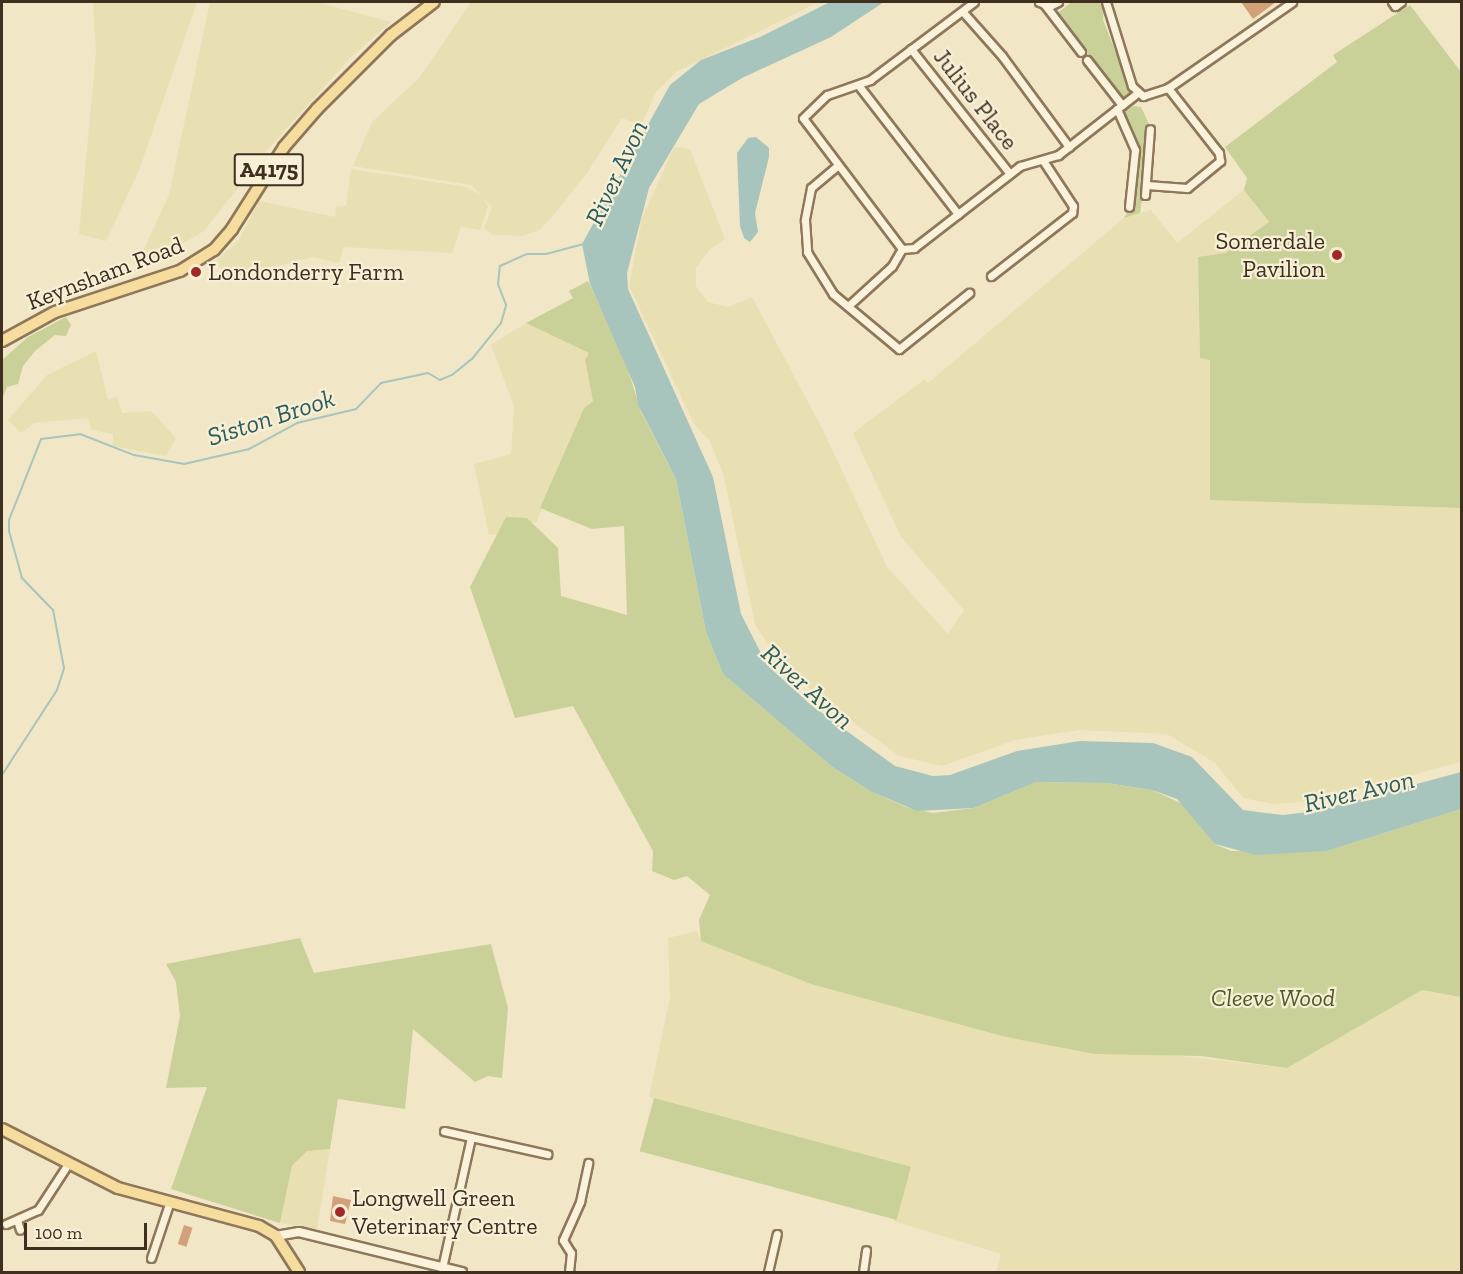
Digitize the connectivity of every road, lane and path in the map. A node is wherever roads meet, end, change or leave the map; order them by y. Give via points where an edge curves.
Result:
1 (434, 2) edge
2 (974, 2) edge
3 (1058, 2) edge
4 (1106, 2) edge
5 (1292, 2) edge
6 (1392, 2) edge
7 (1401, 2) edge
8 (1042, 3) edge
9 (963, 12) junction
10 (911, 49) junction
11 (1082, 52) dead end
12 (1087, 60) dead end
13 (859, 86) junction
14 (1168, 88) junction
15 (1137, 94) junction
16 (1119, 107) junction
17 (1150, 129) dead end
18 (1069, 147) junction
19 (1044, 162) junction
20 (837, 166) junction
21 (1010, 174) junction
22 (1147, 184) junction
23 (1145, 195) dead end
24 (1129, 207) dead end
25 (958, 214) junction
26 (902, 249) junction
27 (991, 276) dead end
28 (969, 293) dead end
29 (848, 306) junction
30 (2, 341) edge
31 (2, 1129) edge
32 (444, 1131) dead end
33 (471, 1137) junction
34 (547, 1154) dead end
35 (588, 1163) dead end
36 (68, 1164) junction
37 (170, 1201) junction
38 (17, 1220) junction
39 (6, 1224) dead end
40 (20, 1230) dead end
41 (777, 1234) dead end
42 (276, 1236) junction
43 (866, 1250) dead end
44 (151, 1258) dead end
45 (442, 1268) junction
46 (299, 1272) edge
47 (462, 1272) edge
48 (568, 1272) edge
49 (768, 1272) edge
50 (863, 1272) edge

1 - 30 main road, Keynsham Road / A4175 via 391,35 317,109 280,152 232,229 214,250 180,271 55,312
2 - 9 street
3 - 8 street
4 - 15 street
5 - 14 street
6 - 7 street via 1395,6
8 - 11 street
9 - 10 street
9 - 18 street via 1002,56
10 - 13 street
10 - 21 street, Julius Place
12 - 16 street
13 - 20 street via 827,95 803,118
13 - 25 street
14 - 15 street via 1150,96
14 - 22 street via 1219,153 1220,161 1187,188
15 - 16 street
16 - 18 street
16 - 24 street via 1135,150
17 - 22 street
18 - 19 street
19 - 21 street via 1026,164
19 - 27 street via 1073,206 1072,213
20 - 26 street
20 - 29 street via 811,188 804,240 820,278
21 - 25 street
22 - 23 street
25 - 26 street via 914,248
26 - 29 street via 892,266
28 - 29 street via 899,349
31 - 36 main road
32 - 33 street
33 - 34 street
33 - 45 street
35 - 48 street via 580,1202 563,1240 572,1253
36 - 37 main road via 118,1188
36 - 38 street via 47,1201
37 - 42 main road via 230,1216
37 - 44 street
38 - 39 street
38 - 40 street
41 - 49 street
42 - 45 street via 306,1233
42 - 46 main road
43 - 50 street
45 - 47 street

